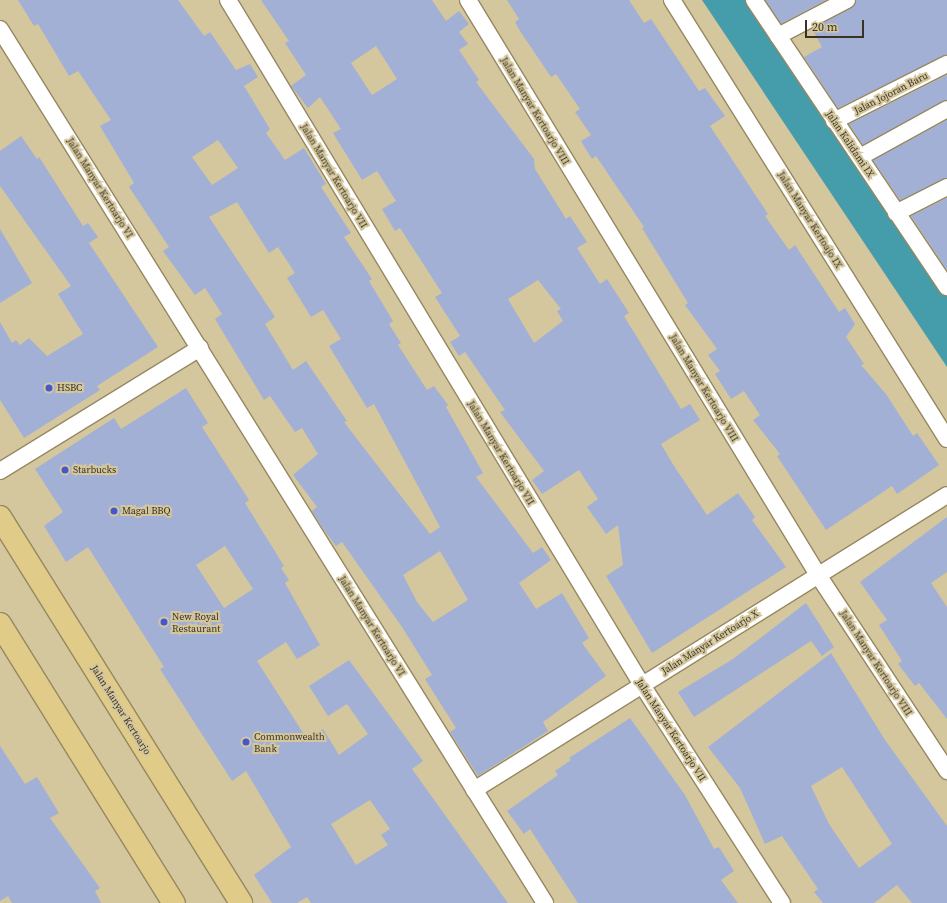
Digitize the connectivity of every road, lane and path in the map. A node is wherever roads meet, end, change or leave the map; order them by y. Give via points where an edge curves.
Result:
1 (228, 0) edge
2 (468, 0) edge
3 (672, 0) edge
4 (754, 0) edge
5 (847, 0) edge
6 (0, 29) edge
7 (778, 36) junction
8 (947, 64) edge
9 (947, 109) edge
10 (834, 121) junction
11 (860, 157) junction
12 (947, 187) edge
13 (896, 213) junction
14 (943, 270) edge
15 (947, 286) edge
16 (200, 348) junction
17 (947, 439) edge
18 (0, 471) edge
19 (947, 495) edge
20 (0, 517) edge
21 (818, 575) junction
22 (0, 624) edge
23 (642, 685) junction
24 (947, 771) edge
25 (474, 790) junction
26 (174, 903) edge
27 (242, 903) edge
28 (545, 903) edge
29 (782, 903) edge

1 - 23 street, Jalan Manyar Kertoarjo VII
2 - 21 street, Jalan Manyar Kertoarjo VIII
3 - 17 street, Jalan Manyar Kertoajo IX
4 - 7 street, Jalan Kalidami IX
5 - 7 street
6 - 16 street, Jalan Manyar Kertoarjo VI
7 - 10 street, Jalan Kalidami IX
8 - 10 street, Jalan Jojoran Baru
9 - 11 street
10 - 11 street, Jalan Kalidami IX
11 - 13 street, Jalan Kalidami IX
12 - 13 street
13 - 14 street, Jalan Kalidami IX
14 - 15 street, Jalan Kalidami IX
16 - 18 street
16 - 25 street, Jalan Manyar Kertoarjo VI
19 - 21 street, Jalan Manyar Kertoarjo X
20 - 27 main road, Jalan Manyar Kertoarjo
21 - 23 street, Jalan Manyar Kertoarjo X
21 - 24 street, Jalan Manyar Kertoarjo VIII
22 - 26 main road
23 - 25 street, Jalan Manyar Kertoarjo X
23 - 29 street, Jalan Manyar Kertoarjo VII
25 - 28 street, Jalan Manyar Kertoarjo VI

